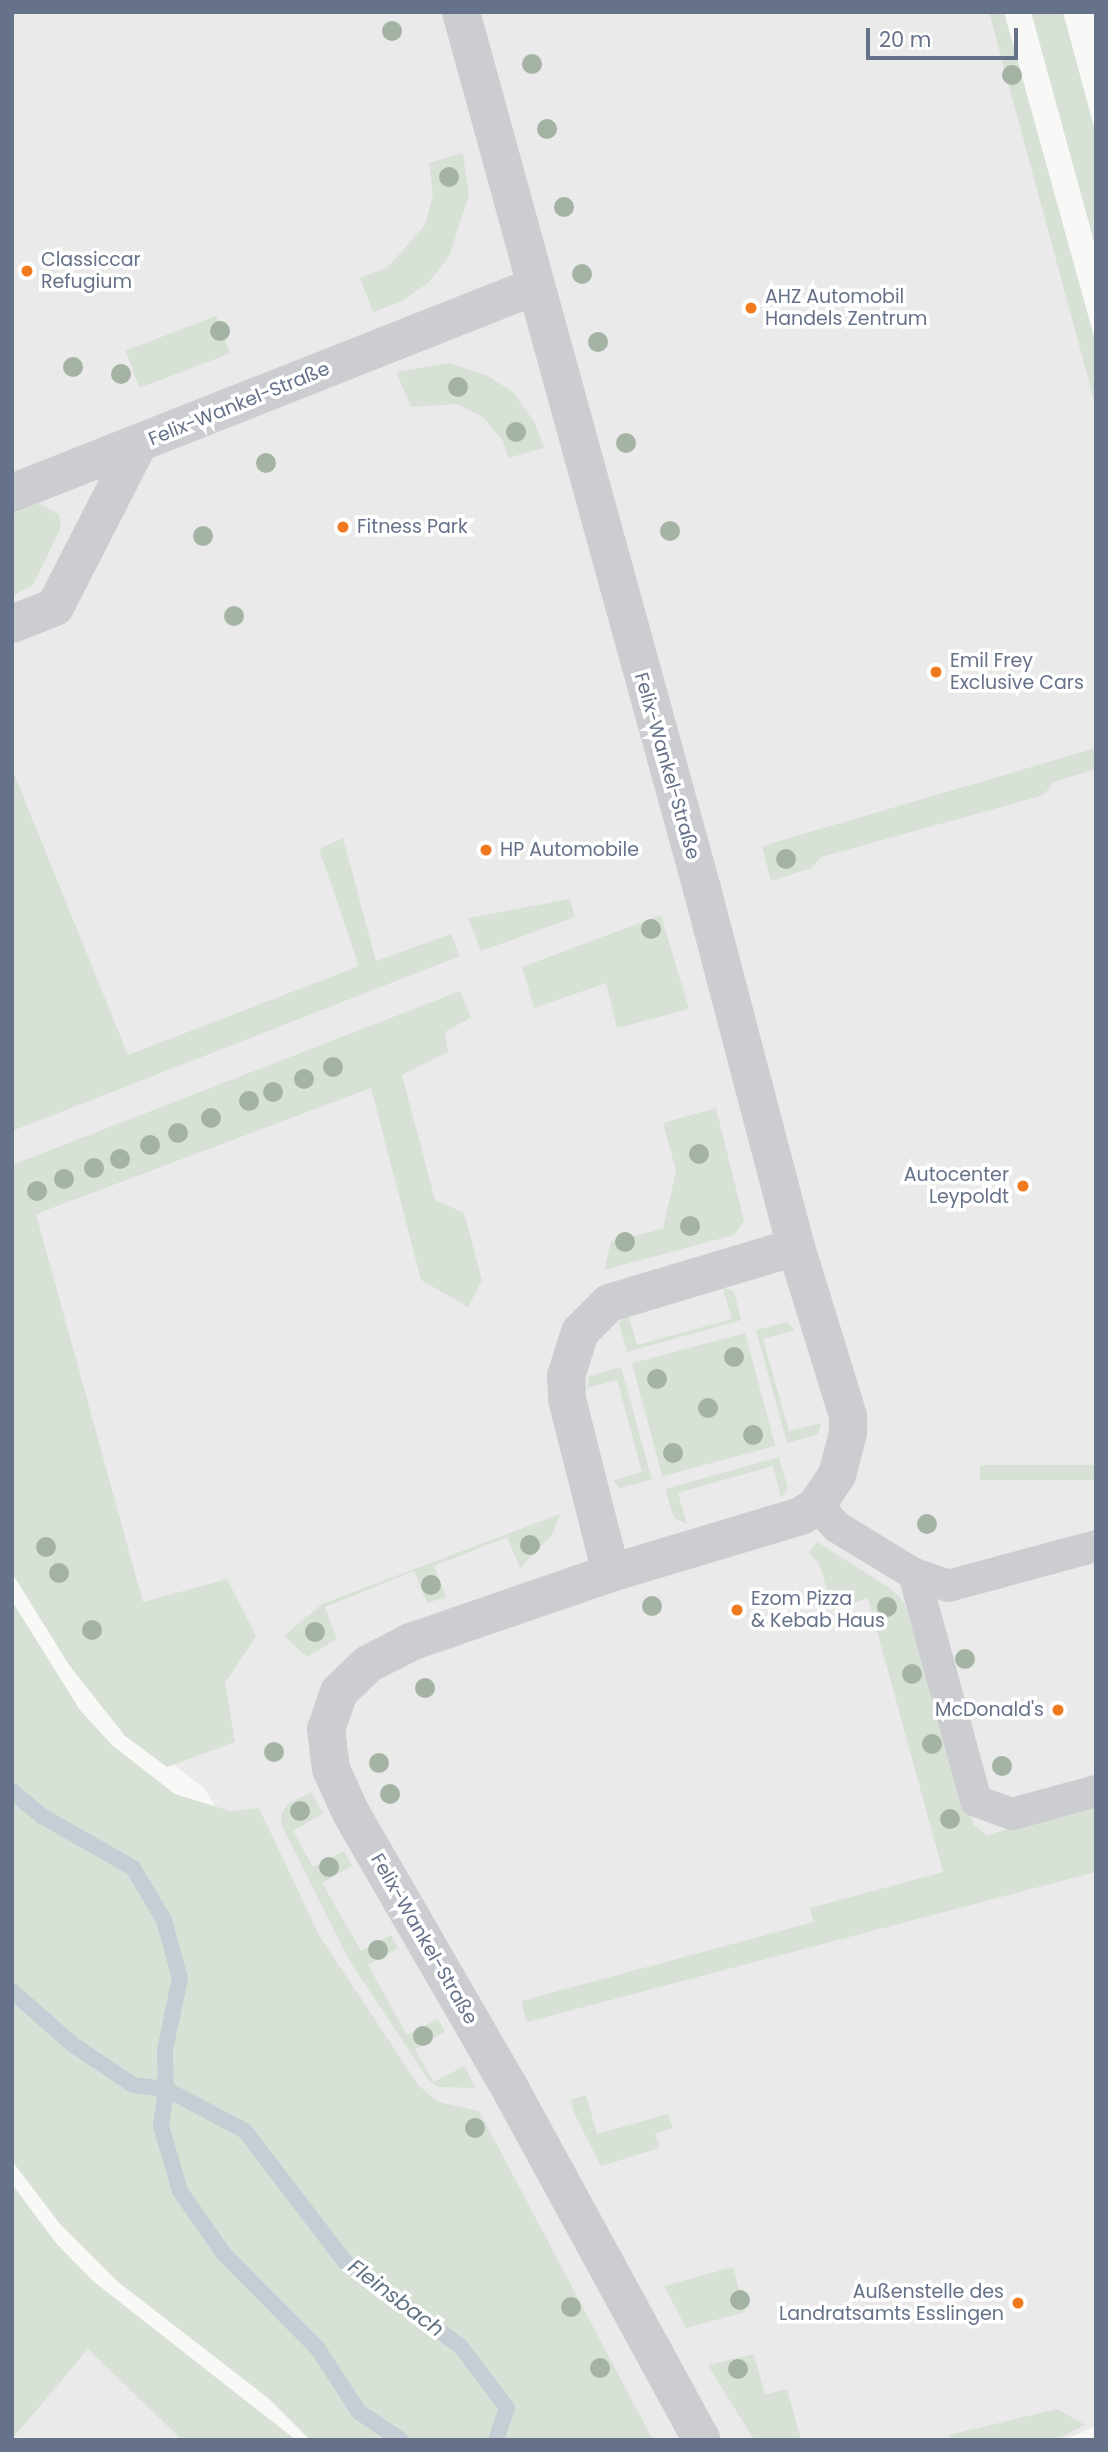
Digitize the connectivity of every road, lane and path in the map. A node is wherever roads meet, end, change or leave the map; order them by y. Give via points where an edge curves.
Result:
1 (461, 12) edge
2 (533, 287) junction
3 (139, 443) junction
4 (12, 492) edge
5 (12, 624) edge
6 (796, 1247) junction
7 (817, 1505) junction
8 (1096, 1546) edge
9 (611, 1573) junction
10 (914, 1574) junction
11 (1096, 1791) edge
12 (702, 2440) edge

1 - 2 street, Felix-Wankel-Straße
2 - 3 street, Felix-Wankel-Straße
2 - 6 street, Felix-Wankel-Straße via 706,902
3 - 4 street, Felix-Wankel-Straße
3 - 5 street, Felix-Wankel-Straße via 55,607
6 - 7 street, Felix-Wankel-Straße via 848,1416 837,1475
6 - 9 street via 610,1303 580,1332 566,1376 567,1399
7 - 9 street, Felix-Wankel-Straße via 783,1524
7 - 10 lane via 837,1527
8 - 10 lane via 948,1586
9 - 12 street, Felix-Wankel-Straße via 411,1642 368,1664 339,1692 326,1729 331,1769 351,1813 513,2094
10 - 11 lane via 976,1801 1012,1814

